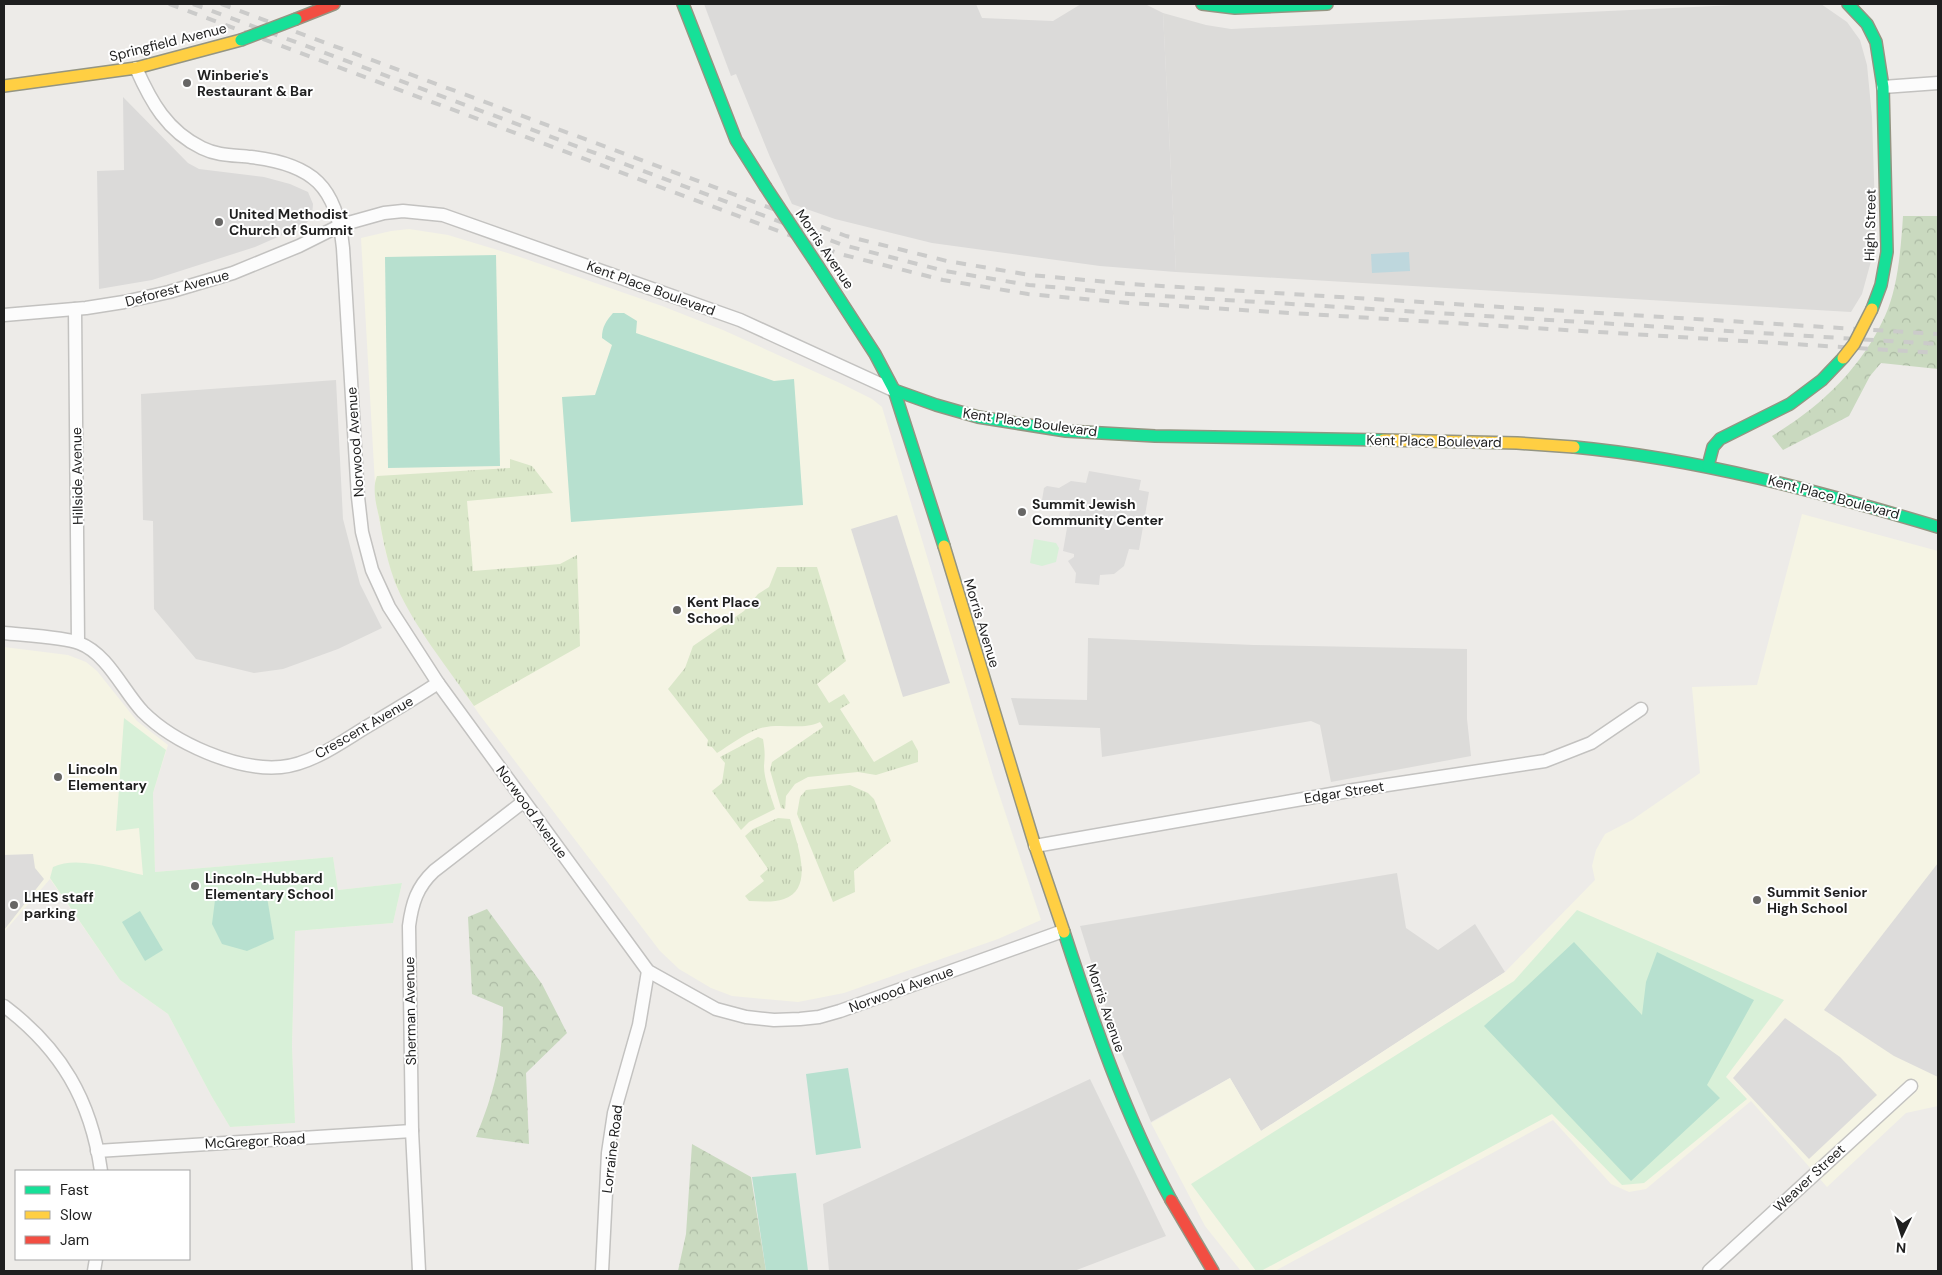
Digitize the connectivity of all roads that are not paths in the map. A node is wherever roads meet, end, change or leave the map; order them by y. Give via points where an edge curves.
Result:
1 (334, 4) edge
2 (683, 4) edge
3 (1202, 4) edge
4 (1326, 4) edge
5 (1848, 4) edge
6 (136, 68) junction
7 (1938, 83) edge
8 (4, 86) edge
9 (1883, 87) junction
10 (341, 225) junction
11 (75, 309) junction
12 (4, 315) edge
13 (894, 390) junction
14 (1708, 466) junction
15 (1938, 527) edge
16 (4, 633) edge
17 (78, 642) junction
18 (438, 683) junction
19 (1641, 709) dead end
20 (524, 802) junction
21 (1035, 846) junction
22 (1064, 931) junction
23 (648, 970) junction
24 (4, 1006) edge
25 (1911, 1086) dead end
26 (412, 1131) junction
27 (98, 1151) junction
28 (101, 1170) edge
29 (420, 1271) edge
30 (602, 1271) edge
31 (1213, 1271) edge
32 (1709, 1271) edge

1 - 6 street, Springfield Avenue, bridge via 241,40
2 - 13 street, Morris Avenue, bridge via 736,140 875,354
3 - 4 street via 1235,8
5 - 9 street, High Street via 1867,24 1876,42
6 - 8 street, Springfield Avenue
6 - 10 street via 158,111 179,134 204,149 272,160 307,173 326,191
7 - 9 street
9 - 14 street, High Street, bridge via 1887,252 1881,285 1872,309 1854,344 1822,380 1790,404 1720,439 1713,447
10 - 11 street, Deforest Avenue via 233,273 151,296
10 - 13 street, Kent Place Boulevard via 392,212 443,215 740,320
10 - 18 street, Norwood Avenue via 362,532 372,570 388,607
11 - 12 street, Deforest Avenue
11 - 17 street, Hillside Avenue
13 - 14 street, Kent Place Boulevard via 925,403 986,418 1095,432 1560,446
13 - 21 street, Morris Avenue
14 - 15 street, Kent Place Boulevard
16 - 17 street, Crescent Avenue
17 - 18 street, Crescent Avenue via 93,651 144,712 167,732 225,759 269,767 308,760
18 - 20 street, Norwood Avenue
19 - 21 street, Edgar Street via 1591,743 1545,760
20 - 23 street, Norwood Avenue
20 - 26 street, Sherman Avenue via 434,871 424,881 411,908
21 - 22 street, Morris Avenue
22 - 23 street, Norwood Avenue via 840,1011 810,1018 774,1020 716,1009
22 - 31 street, Morris Avenue via 1127,1110 1179,1216
23 - 30 street, Lorraine Road via 639,1025 614,1113 608,1153
24 - 27 street via 45,1042 72,1078 88,1111
25 - 32 street, Weaver Street
26 - 27 street, McGregor Road
26 - 29 street, Sherman Avenue
27 - 28 street

